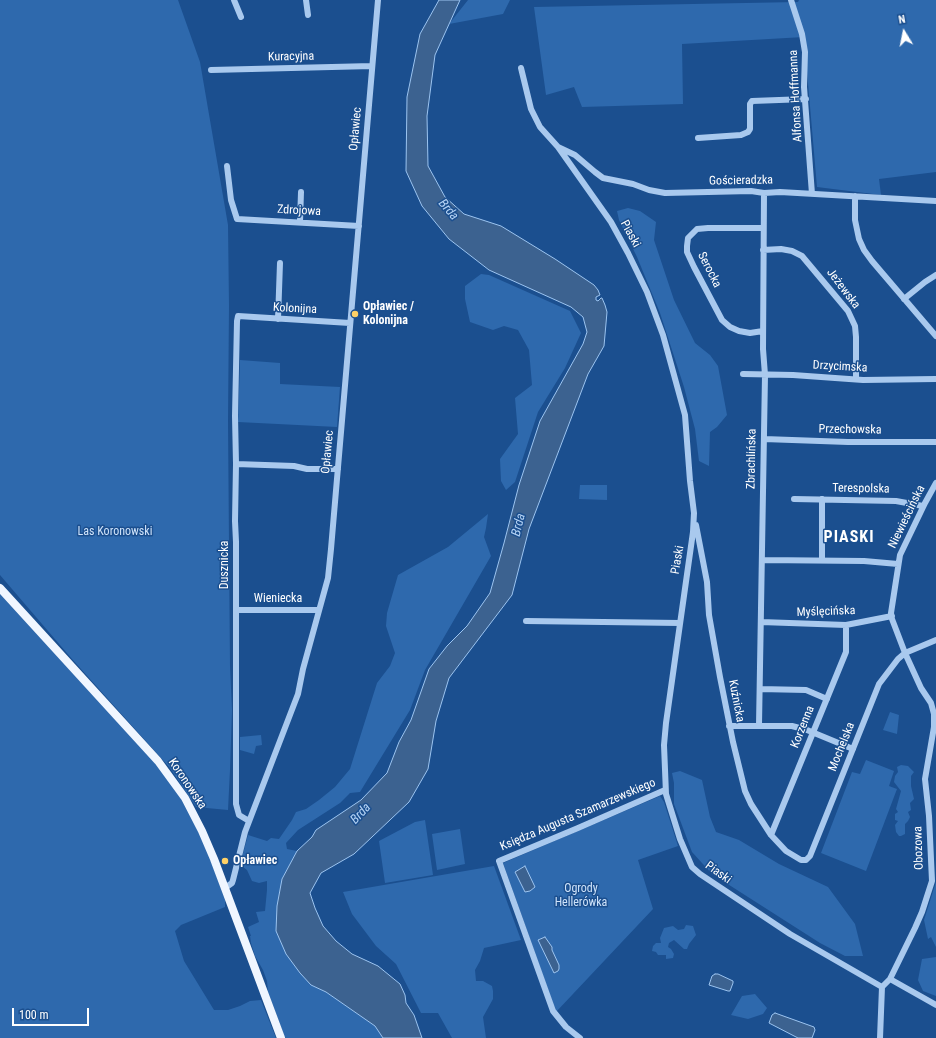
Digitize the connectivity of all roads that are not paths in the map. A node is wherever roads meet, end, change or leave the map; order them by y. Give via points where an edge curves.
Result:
1 (234, 0) edge
2 (306, 0) edge
3 (378, 0) edge
4 (791, 0) edge
5 (308, 15) dead end
6 (240, 17) dead end
7 (372, 66) junction
8 (521, 68) dead end
9 (211, 70) dead end
10 (806, 99) junction
11 (698, 138) dead end
12 (558, 147) junction
13 (228, 166) dead end
14 (301, 192) dead end
15 (764, 193) junction
16 (812, 194) junction
17 (855, 196) junction
18 (936, 201) edge
19 (300, 222) junction
20 (359, 226) junction
21 (764, 228) junction
22 (763, 250) junction
23 (280, 263) dead end
24 (936, 275) edge
25 (904, 299) junction
26 (238, 316) joint
27 (278, 319) junction
28 (350, 323) junction
29 (763, 331) junction
30 (936, 336) edge
31 (743, 374) dead end
32 (765, 375) junction
33 (856, 379) junction
34 (936, 379) edge
35 (764, 439) junction
36 (936, 442) edge
37 (236, 464) junction
38 (338, 469) junction
39 (936, 483) edge
40 (794, 499) dead end
41 (822, 500) junction
42 (923, 506) junction
43 (694, 513) junction
44 (762, 560) junction
45 (822, 560) junction
46 (898, 564) junction
47 (0, 588) edge
48 (236, 610) junction
49 (319, 610) junction
50 (892, 616) junction
51 (526, 621) dead end
52 (761, 622) junction
53 (680, 623) junction
54 (846, 625) junction
55 (936, 640) edge
56 (905, 653) junction
57 (760, 689) junction
58 (827, 699) junction
59 (759, 725) junction
60 (729, 726) junction
61 (813, 733) junction
62 (853, 749) junction
63 (665, 790) junction
64 (249, 821) junction
65 (771, 835) junction
66 (810, 856) joint
67 (225, 888) junction
68 (890, 979) junction
69 (882, 987) junction
70 (936, 1005) edge
71 (280, 1038) edge
72 (580, 1038) edge
73 (880, 1038) edge

1 - 6 street
2 - 5 street
3 - 7 street, Opławiec
4 - 10 street, Alfonsa Hoffmanna via 805,52
7 - 9 street, Kuracyjna
7 - 20 street, Opławiec
8 - 12 street, Piaski via 531,108 540,127
10 - 11 street via 752,101 748,132 741,135
10 - 16 street, Alfonsa Hoffmanna
12 - 15 street, Gościeradzka via 575,155 603,178 649,190 665,193
12 - 43 street, Piaski via 611,222 628,253 663,335 684,408
13 - 19 street, Zdrojowa via 231,200 237,219
14 - 19 street
15 - 16 street, Gościeradzka
15 - 21 street, Zbrachlińska
16 - 17 street, Gościeradzka
17 - 18 street, Gościeradzka
17 - 25 street via 855,220 864,250
19 - 20 street, Zdrojowa
20 - 28 street, Opławiec
21 - 22 street, Zbrachlińska
21 - 29 street, Serocka via 697,229 688,238 687,246 694,267 722,320 739,331
22 - 29 street, Zbrachlińska
22 - 33 street, Jeżewska via 781,249 802,256 848,311 855,326
23 - 27 street
24 - 25 street
25 - 30 street
26 - 27 street, Kolonijna
26 - 37 street, Dusznicka
27 - 28 street, Kolonijna
28 - 38 street, Opławiec
29 - 32 street, Zbrachlińska
31 - 32 street, Drzycimska
32 - 33 street, Drzycimska
32 - 35 street, Zbrachlińska
33 - 34 street, Drzycimska
35 - 36 street, Przechowska
35 - 44 street, Zbrachlińska
37 - 38 street
37 - 48 street, Dusznicka
38 - 49 street, Opławiec via 329,571
39 - 42 street, Niewieścińska
40 - 41 street, Terespolska
41 - 42 street, Terespolska via 896,501
41 - 45 street, Terespolska
42 - 46 street, Niewieścińska
43 - 53 street, Piaski via 693,541
43 - 60 street, Kuźnicka
44 - 45 street
44 - 52 street, Zbrachlińska
45 - 46 street
46 - 50 street, Niewieścińska
47 - 67 main road, Koronowska via 170,777 199,824
48 - 49 street, Wieniecka
48 - 64 street, Dusznicka via 236,804 239,815
49 - 64 street, Opławiec via 298,694
50 - 54 street, Myślęcińska
50 - 56 street, Niewieścińska
51 - 53 street
52 - 54 street, Myślęcińska
52 - 57 street, Zbrachlińska
53 - 63 street, Piaski via 666,723
54 - 58 street, Korzenna via 846,652
55 - 56 street
56 - 62 street, Mochelska via 879,684
56 - 68 street, Obozowa via 931,703 934,714 925,779 932,882 922,912
57 - 58 street via 806,690
57 - 59 street, Zbrachlińska
58 - 61 street, Korzenna
59 - 60 street
59 - 61 street via 792,726
60 - 65 street, Kuźnicka via 746,796
61 - 62 street
61 - 65 street, Korzenna
62 - 66 street, Mochelska
63 - 69 street, Piaski via 680,839 697,872 790,934
63 - 72 street, Księdza Augusta Szamarzewskiego via 499,861 553,1011 566,1027
64 - 67 street, Opławiec via 232,883
65 - 66 street, Kuźnicka via 786,851 801,860 806,860
67 - 71 main road, Koronowska
68 - 69 street, Obozowa
68 - 70 street
69 - 73 street

